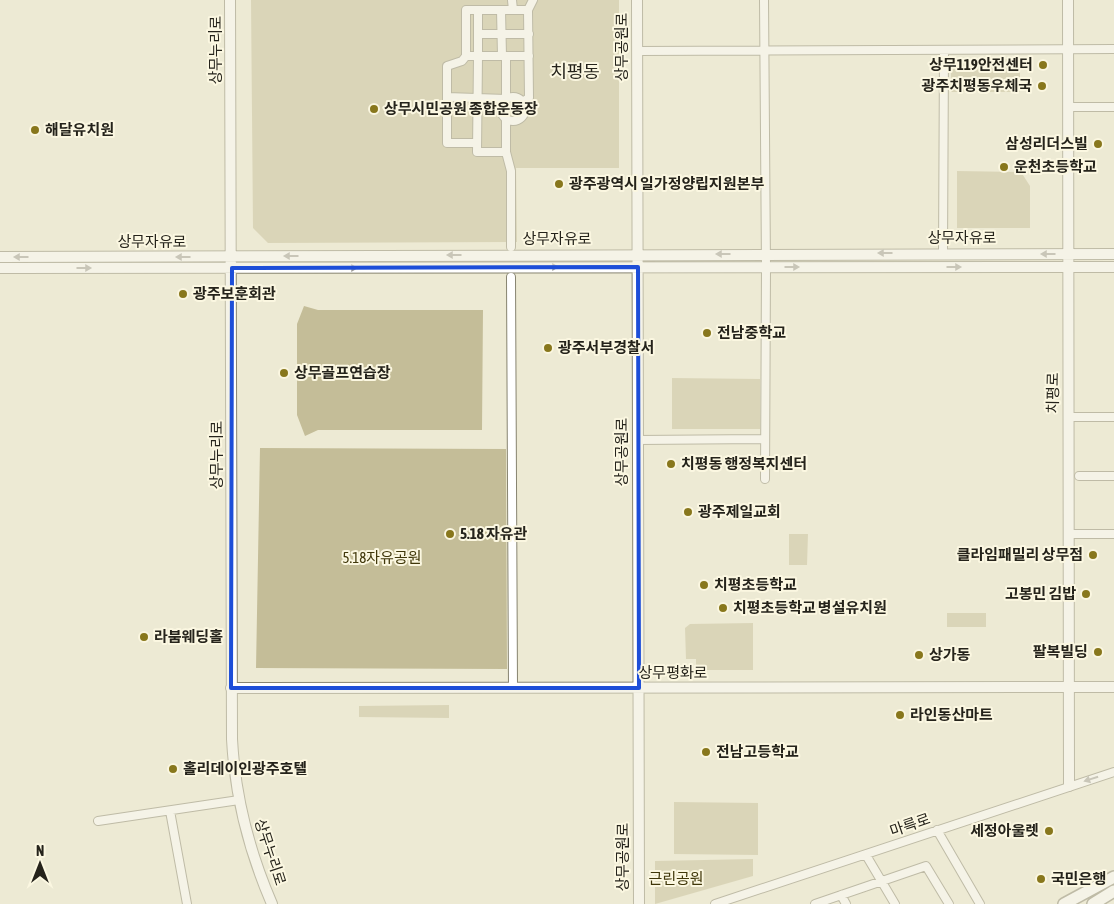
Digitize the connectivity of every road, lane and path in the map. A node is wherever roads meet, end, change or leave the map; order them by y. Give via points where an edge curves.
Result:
1 (230, 0) edge
2 (512, 0) edge
3 (533, 0) edge
4 (637, 0) edge
5 (764, 0) edge
6 (1068, 0) edge
7 (478, 10) junction
8 (501, 10) junction
9 (513, 10) junction
10 (528, 10) junction
11 (478, 34) junction
12 (502, 34) junction
13 (529, 34) junction
14 (1067, 49) junction
15 (1114, 49) edge
16 (764, 50) junction
17 (637, 51) junction
18 (944, 51) junction
19 (466, 56) junction
20 (478, 56) junction
21 (504, 56) junction
22 (529, 56) junction
23 (447, 97) junction
24 (478, 97) junction
25 (506, 99) junction
26 (522, 102) junction
27 (1068, 107) junction
28 (1114, 107) edge
29 (506, 119) junction
30 (477, 144) junction
31 (506, 152) junction
32 (511, 247) dead end
33 (943, 253) junction
34 (638, 254) junction
35 (766, 254) junction
36 (1068, 254) junction
37 (1114, 254) edge
38 (0, 257) edge
39 (232, 257) junction
40 (638, 267) junction
41 (766, 267) junction
42 (1068, 267) junction
43 (1114, 267) edge
44 (0, 268) edge
45 (232, 268) junction
46 (511, 277) dead end
47 (1068, 417) junction
48 (1114, 417) edge
49 (765, 439) junction
50 (637, 440) junction
51 (1079, 476) dead end
52 (1114, 476) edge
53 (765, 479) dead end
54 (1068, 534) junction
55 (1114, 534) edge
56 (1069, 686) junction
57 (1114, 686) edge
58 (232, 688) junction
59 (514, 688) junction
60 (639, 688) junction
61 (1114, 772) edge
62 (1069, 786) junction
63 (239, 800) junction
64 (170, 811) junction
65 (98, 821) dead end
66 (937, 830) junction
67 (866, 855) junction
68 (1114, 877) edge
69 (882, 882) junction
70 (1114, 891) edge
71 (841, 895) junction
72 (187, 904) edge
73 (272, 904) edge
74 (639, 904) edge
75 (715, 904) edge
76 (815, 904) edge
77 (846, 904) edge
78 (895, 904) edge
79 (949, 904) edge
80 (980, 904) edge
81 (1064, 904) edge
82 (1094, 904) edge

1 - 39 street, 상무누리로
2 - 9 street
3 - 10 street
4 - 17 street, 상무공원로
5 - 16 street
6 - 14 street, 치평로
7 - 8 street
7 - 11 street
7 - 19 street via 466,10
8 - 9 street
8 - 12 street
9 - 10 street
10 - 13 street
11 - 12 street
11 - 20 street
12 - 13 street
12 - 21 street
13 - 22 street
14 - 15 street
14 - 18 street
14 - 27 street, 치평로
16 - 17 street
16 - 18 street
16 - 35 street
17 - 34 street, 상무공원로
18 - 33 street
19 - 20 street
19 - 23 street via 462,62 447,66
20 - 21 street
20 - 24 street
21 - 22 street
21 - 25 street
22 - 26 street via 529,98
23 - 24 street
23 - 30 street via 447,143
24 - 25 street
24 - 30 street
25 - 26 street via 513,97
25 - 29 street via 501,108
26 - 29 street via 524,110 521,117
27 - 28 street
27 - 36 street, 치평로
29 - 31 street
30 - 31 street via 477,152
31 - 32 street via 511,171
33 -> 35 street, 상무자유로
36 -> 33 street, 상무자유로
35 -> 34 street, 상무자유로
34 -> 39 street, 상무자유로
34 - 40 street, 상무공원로
35 - 41 street
36 - 37 street, 상무자유로
36 - 42 street, 치평로
39 -> 38 street, 상무자유로
39 - 45 street, 상무누리로
40 - 41 street, 상무자유로
45 -> 40 street, 상무자유로
40 - 50 street, 상무공원로
41 -> 42 street, 상무자유로
41 - 49 street
42 - 43 street, 상무자유로
42 - 47 street, 치평로
44 -> 45 street, 상무자유로
45 - 58 street, 상무누리로
46 - 59 street
47 - 48 street
47 - 54 street, 치평로
49 - 50 street
49 - 53 street
50 - 60 street, 상무공원로
51 - 52 street
54 - 55 street
54 - 56 street, 치평로
56 - 57 street, 상무평화로
56 - 60 street, 상무평화로
56 - 62 street, 치평로
58 - 59 street, 상무평화로
58 - 63 street, 상무누리로 via 233,758
59 - 60 street, 상무평화로
60 - 74 street, 상무공원로
61 -> 62 street, 마륵로
62 - 66 street, 마륵로
63 - 64 street
63 - 73 street, 상무누리로 via 254,858
64 - 65 street
64 - 72 street
66 - 67 street, 마륵로
66 - 80 street
67 - 69 street
67 - 75 street, 마륵로
68 - 81 main road
69 - 71 street
69 - 78 street
69 - 79 street via 926,866
70 - 82 main road
71 - 76 street
71 - 77 street

